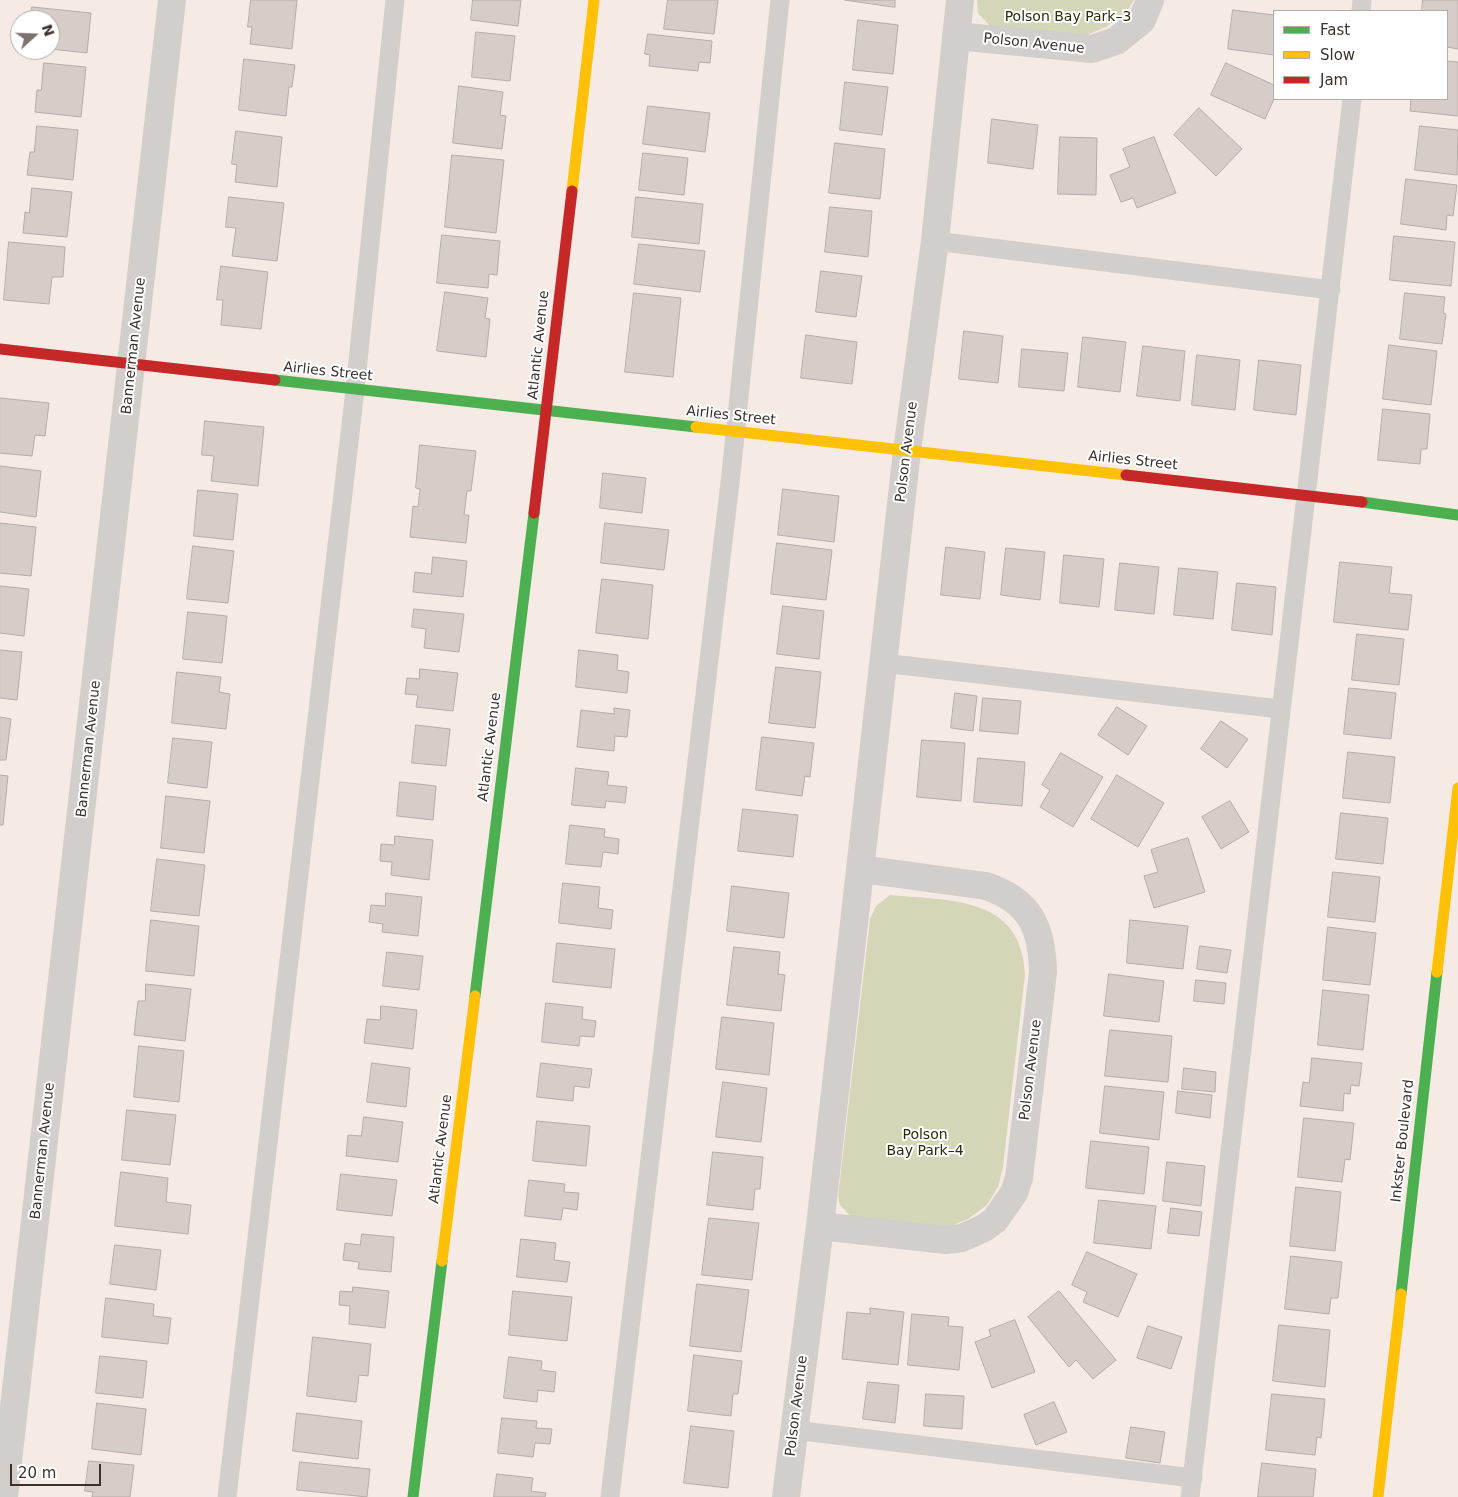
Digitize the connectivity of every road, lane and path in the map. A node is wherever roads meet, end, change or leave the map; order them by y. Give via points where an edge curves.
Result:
1 (172, 0) edge
2 (394, 0) edge
3 (594, 0) edge
4 (780, 0) edge
5 (960, 0) edge
6 (1150, 0) edge
7 (956, 36) junction
8 (1352, 100) edge
9 (934, 241) junction
10 (1330, 290) junction
11 (0, 349) edge
12 (132, 366) junction
13 (356, 390) junction
14 (547, 410) junction
15 (735, 432) junction
16 (907, 451) junction
17 (1306, 495) junction
18 (1458, 515) edge
19 (883, 663) junction
20 (1280, 710) junction
21 (1458, 788) edge
22 (861, 869) junction
23 (820, 1226) junction
24 (794, 1430) junction
25 (1193, 1478) junction
26 (4, 1497) edge
27 (227, 1497) edge
28 (413, 1497) edge
29 (610, 1497) edge
30 (786, 1497) edge
31 (1190, 1497) edge
32 (1378, 1497) edge

1 - 12 street, Bannerman Avenue
2 - 13 lane
3 - 14 street, Atlantic Avenue
4 - 15 lane
5 - 7 street, Polson Avenue
6 - 7 street, Polson Avenue via 1142,20 1116,41 1092,50
7 - 9 street, Polson Avenue
8 - 10 lane
9 - 10 lane
9 - 16 street, Polson Avenue
10 - 17 lane
11 - 12 street, Airlies Street
12 - 13 street, Airlies Street
12 - 26 street, Bannerman Avenue
13 - 14 street, Airlies Street
13 - 27 lane
14 - 15 street, Airlies Street
14 - 28 street, Atlantic Avenue
15 - 16 street, Airlies Street
15 - 29 lane
16 - 17 street, Airlies Street
16 - 19 street, Polson Avenue
17 - 18 street, Airlies Street
17 - 20 lane
19 - 20 lane
19 - 22 street, Polson Avenue
20 - 25 lane
21 - 32 street, Inkster Boulevard
22 - 23 street, Polson Avenue
22 - 23 street, Polson Avenue via 986,886 1015,898 1033,922 1040,939 1043,972 1019,1178 1014,1193 995,1220 974,1233 946,1240
23 - 24 street, Polson Avenue
24 - 25 lane
24 - 30 street, Polson Avenue
25 - 31 lane

